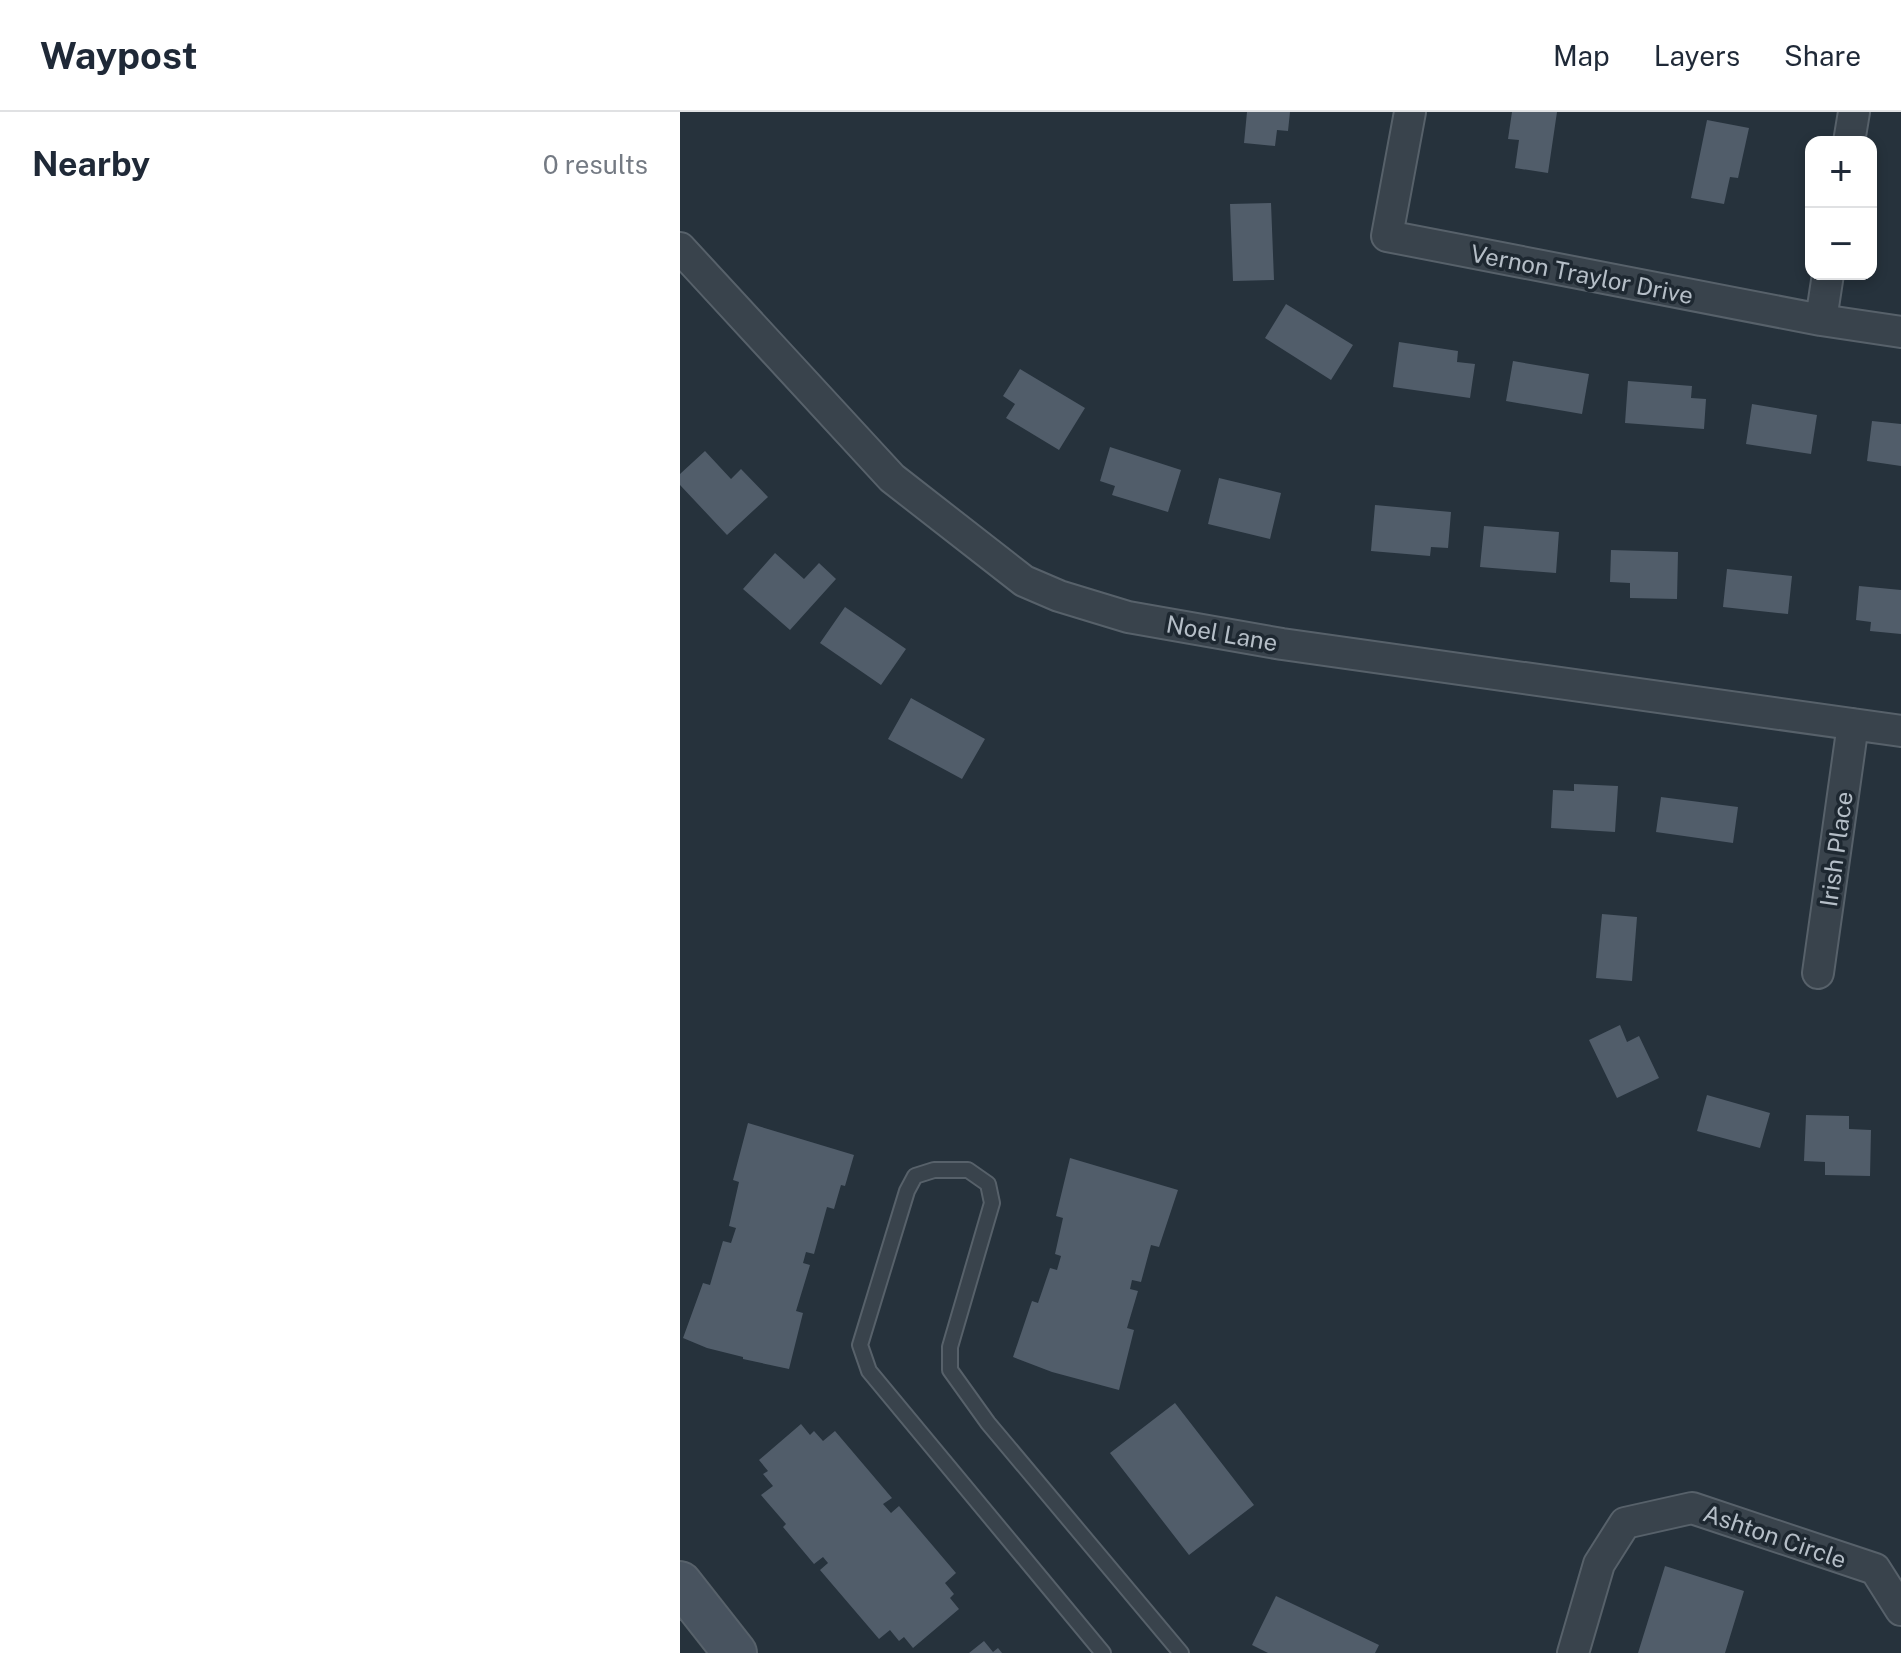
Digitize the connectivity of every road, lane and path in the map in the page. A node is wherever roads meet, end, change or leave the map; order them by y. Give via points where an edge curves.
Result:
1 (1410, 112) edge
2 (1854, 112) edge
3 (1850, 136) edge
4 (680, 248) edge
5 (1827, 280) edge
6 (1821, 320) junction
7 (1901, 332) edge
8 (1853, 724) junction
9 (1901, 731) edge
10 (1818, 973) dead end
11 (680, 1583) edge
12 (1901, 1610) edge
13 (735, 1653) edge
14 (1103, 1653) edge
15 (1181, 1653) edge
16 (1573, 1653) edge

1 - 6 street, Vernon Traylor Drive via 1387,236
2 - 3 street
4 - 8 street, Noel Lane via 892,478 1024,581 1059,596 1128,617 1282,644
5 - 6 street
6 - 7 street, Vernon Traylor Drive
8 - 9 street, Noel Lane
8 - 10 street, Irish Place
11 - 13 main road
12 - 16 street, Ashton Circle via 1875,1569 1692,1508 1625,1523 1599,1564
14 - 15 lane via 869,1371 860,1345 915,1176 968,1170 988,1184 992,1203 950,1347 950,1370 988,1423

